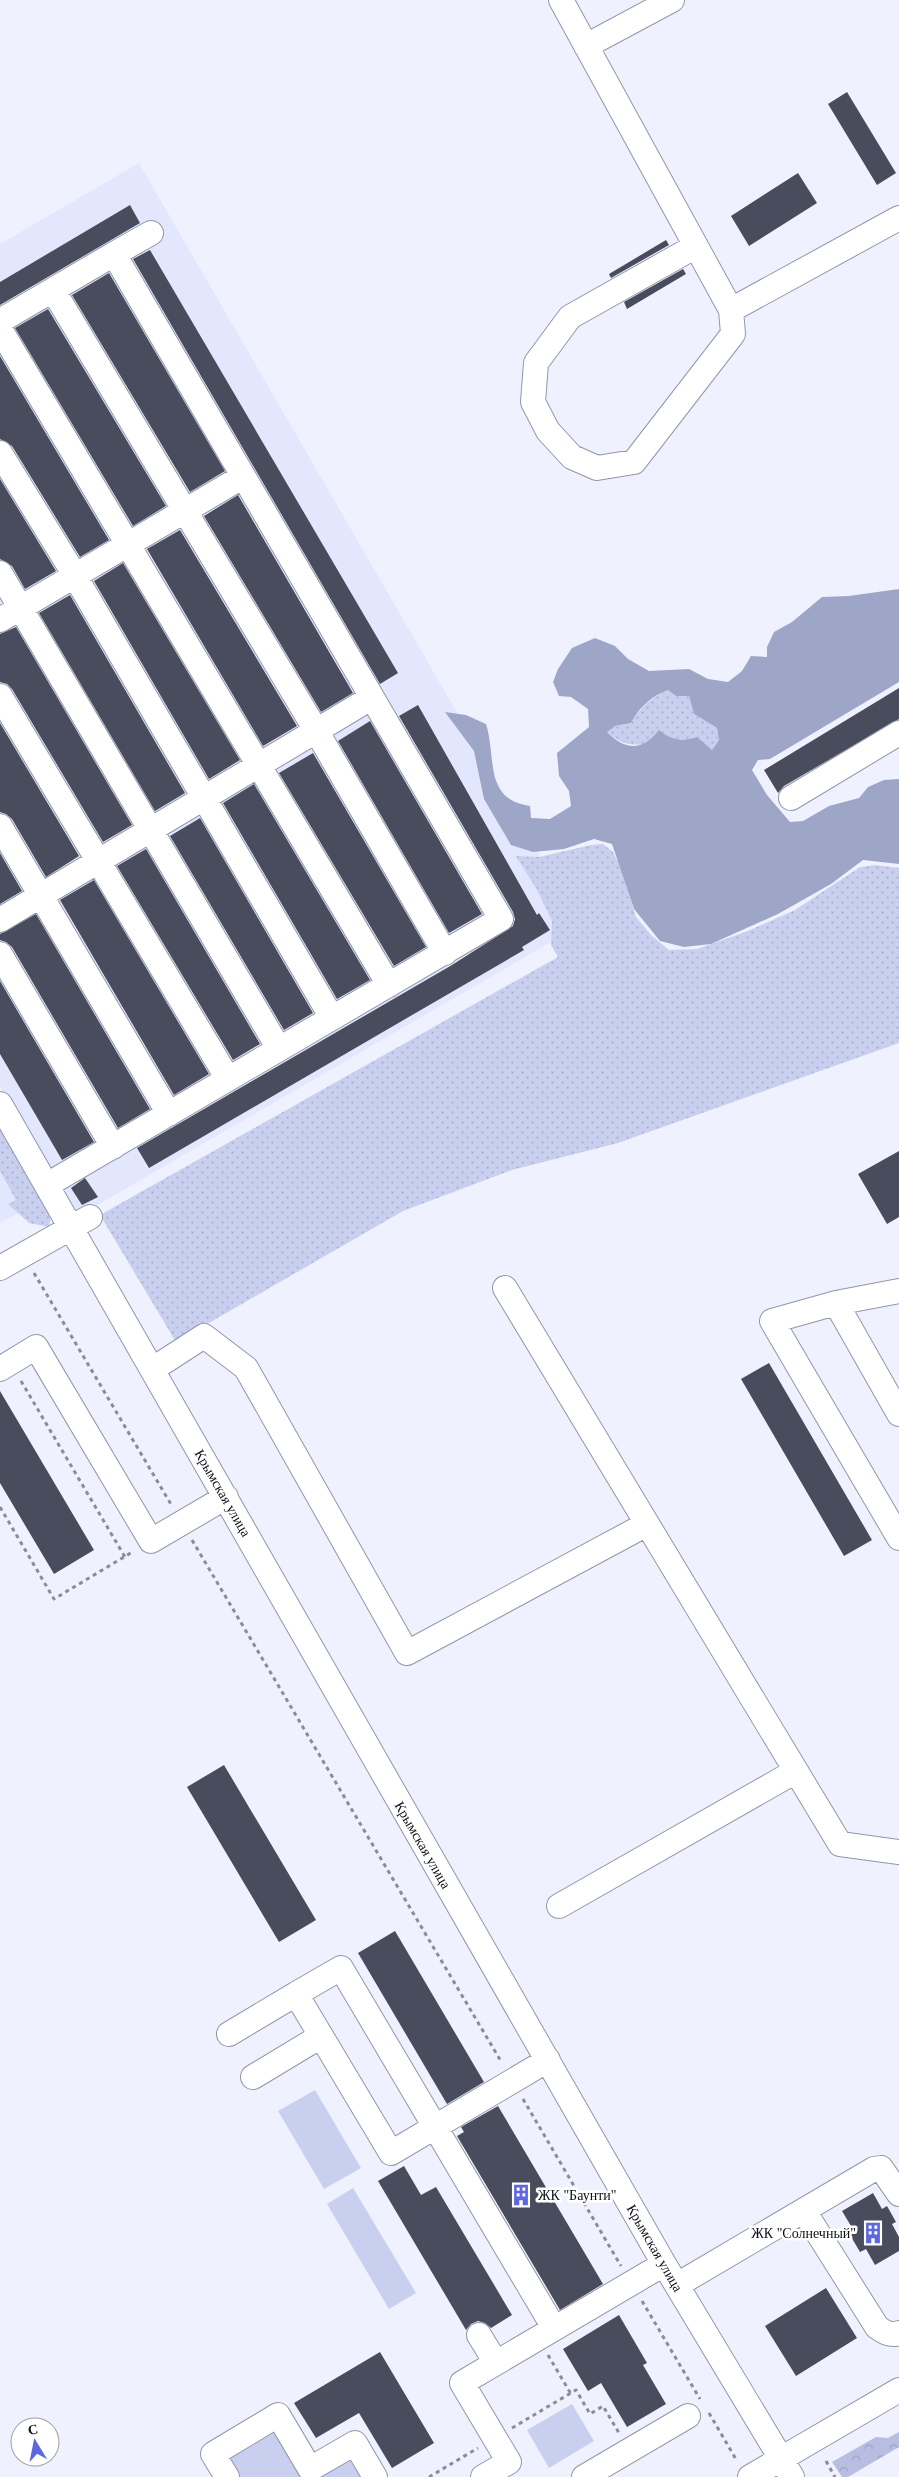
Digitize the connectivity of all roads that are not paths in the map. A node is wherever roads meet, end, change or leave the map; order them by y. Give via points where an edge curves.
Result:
1 (561, 0) edge
2 (672, 0) edge
3 (586, 46) junction
4 (899, 218) edge
5 (151, 233) dead end
6 (696, 246) junction
7 (114, 254) junction
8 (53, 290) junction
9 (731, 310) junction
10 (0, 320) edge
11 (0, 329) edge
12 (0, 452) edge
13 (242, 477) junction
14 (186, 511) junction
15 (128, 545) junction
16 (0, 573) edge
17 (75, 576) junction
18 (21, 608) junction
19 (0, 620) edge
20 (0, 696) edge
21 (372, 698) junction
22 (317, 732) junction
23 (899, 733) edge
24 (258, 766) junction
25 (204, 798) junction
26 (791, 798) dead end
27 (0, 826) edge
28 (150, 830) junction
29 (98, 861) junction
30 (40, 896) junction
31 (0, 920) edge
32 (444, 953) junction
33 (0, 954) edge
34 (389, 985) junction
35 (332, 1018) junction
36 (279, 1049) junction
37 (228, 1080) junction
38 (0, 1104) edge
39 (169, 1114) junction
40 (113, 1147) junction
41 (47, 1185) junction
42 (81, 1222) junction
43 (0, 1268) edge
44 (505, 1288) dead end
45 (899, 1291) edge
46 (836, 1302) junction
47 (5, 1366) edge
48 (153, 1369) junction
49 (899, 1414) edge
50 (226, 1497) junction
51 (647, 1524) junction
52 (899, 1538) edge
53 (796, 1771) junction
54 (899, 1852) edge
55 (559, 1906) dead end
56 (296, 1994) junction
57 (229, 2034) dead end
58 (321, 2036) junction
59 (548, 2060) junction
60 (253, 2077) dead end
61 (435, 2127) junction
62 (899, 2194) edge
63 (804, 2211) junction
64 (664, 2264) junction
65 (677, 2285) junction
66 (546, 2333) junction
67 (899, 2333) edge
68 (479, 2335) dead end
69 (496, 2363) junction
70 (899, 2390) edge
71 (688, 2416) dead end
72 (786, 2468) edge
73 (746, 2473) edge
74 (227, 2477) edge
75 (375, 2477) edge
76 (483, 2477) edge
77 (584, 2477) edge

1 - 3 street
2 - 3 street
3 - 6 street
4 - 9 street
5 - 7 street
6 - 9 street
6 - 9 street via 570,317 536,363 533,402 548,431 572,457 597,468 634,462 733,334
7 - 8 street
7 - 13 street
8 - 10 street
8 - 14 street
11 - 15 street
12 - 17 street
13 - 14 street
13 - 21 street
14 - 15 street
14 - 22 street
15 - 17 street
15 - 24 street
16 - 18 street
17 - 18 street
17 - 25 street
18 - 19 street
18 - 28 street
20 - 29 street
21 - 22 street
21 - 32 street via 501,919
22 - 24 street
22 - 32 street
23 - 26 street
24 - 25 street
24 - 34 street
25 - 28 street
25 - 35 street
27 - 30 street
28 - 29 street
28 - 36 street
29 - 30 street
29 - 37 street
30 - 31 street
30 - 39 street
32 - 34 street
33 - 40 street
34 - 35 street
35 - 36 street
36 - 37 street
37 - 39 street
38 - 41 street, Крымская улица
39 - 40 street
40 - 41 street
41 - 42 street, Крымская улица
42 - 43 street
42 - 48 street, Крымская улица
44 - 51 street
45 - 46 street
46 - 49 street
46 - 52 street via 772,1321
47 - 50 street via 36,1347 151,1542
48 - 50 street, Крымская улица
48 - 51 street via 204,1336 246,1368 407,1653
50 - 59 street, Крымская улица
51 - 53 street
53 - 54 street via 840,1844
53 - 55 street
56 - 57 street
56 - 58 street
56 - 61 street via 341,1968
58 - 60 street
58 - 61 street via 391,2153
59 - 61 street
59 - 64 street, Крымская улица
61 - 66 street
62 - 63 street via 886,2172 881,2168 874,2169
63 - 65 street
63 - 67 street via 876,2326 885,2333
64 - 65 street, Крымская улица
64 - 66 street
65 - 72 street, Крымская улица
66 - 69 street
68 - 69 street
69 - 76 street via 462,2383 509,2462
70 - 72 street
71 - 77 street
72 - 73 street
74 - 75 street via 213,2454 278,2415 310,2469 355,2443

